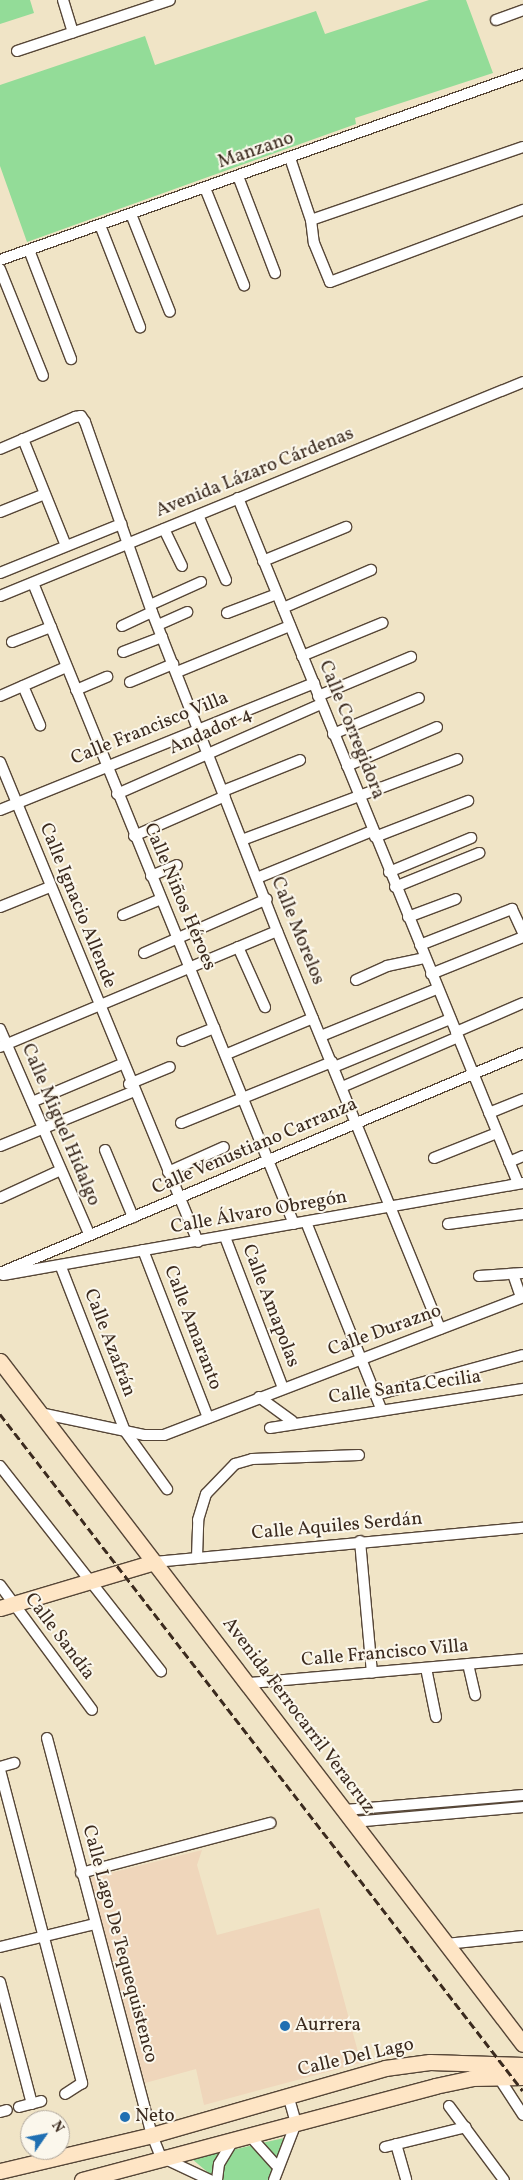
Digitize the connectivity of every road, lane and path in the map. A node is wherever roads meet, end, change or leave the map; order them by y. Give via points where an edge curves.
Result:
1 (63, 0) edge
2 (170, 0) edge
3 (523, 10) edge
4 (496, 20) dead end
5 (73, 32) junction
6 (17, 51) dead end
7 (523, 74) edge
8 (523, 147) edge
9 (290, 158) junction
10 (238, 176) junction
11 (205, 188) junction
12 (523, 210) edge
13 (131, 214) junction
14 (311, 220) junction
15 (100, 225) junction
16 (29, 250) junction
17 (0, 260) edge
18 (0, 269) edge
19 (275, 273) dead end
20 (244, 285) dead end
21 (170, 312) dead end
22 (140, 327) dead end
23 (71, 359) dead end
24 (43, 376) dead end
25 (523, 382) edge
26 (23, 439) junction
27 (0, 448) edge
28 (45, 494) junction
29 (238, 498) junction
30 (0, 512) edge
31 (198, 515) junction
32 (121, 524) junction
33 (346, 527) dead end
34 (164, 529) junction
35 (127, 544) junction
36 (66, 546) junction
37 (263, 561) junction
38 (182, 566) dead end
39 (371, 570) dead end
40 (0, 573) edge
41 (226, 580) dead end
42 (201, 582) dead end
43 (33, 583) junction
44 (277, 594) junction
45 (0, 596) edge
46 (151, 608) junction
47 (283, 608) junction
48 (187, 612) dead end
49 (227, 614) dead end
50 (382, 623) dead end
51 (158, 625) junction
52 (122, 626) dead end
53 (290, 626) junction
54 (51, 627) junction
55 (162, 636) junction
56 (12, 642) dead end
57 (123, 652) dead end
58 (302, 656) junction
59 (411, 657) dead end
60 (66, 667) junction
61 (175, 668) junction
62 (107, 677) dead end
63 (130, 682) dead end
64 (314, 684) junction
65 (23, 686) junction
66 (76, 690) junction
67 (0, 696) edge
68 (419, 698) dead end
69 (319, 700) junction
70 (40, 725) dead end
71 (199, 727) junction
72 (438, 727) dead end
73 (334, 734) junction
74 (208, 752) junction
75 (457, 759) dead end
76 (300, 760) dead end
77 (0, 762) edge
78 (106, 765) junction
79 (346, 766) junction
80 (117, 794) junction
81 (224, 794) junction
82 (358, 794) junction
83 (468, 801) dead end
84 (16, 803) junction
85 (0, 810) edge
86 (374, 834) junction
87 (134, 836) junction
88 (471, 838) dead end
89 (242, 840) junction
90 (479, 853) dead end
91 (177, 864) dead end
92 (390, 872) junction
93 (151, 876) junction
94 (257, 878) junction
95 (50, 887) junction
96 (395, 887) junction
97 (161, 898) junction
98 (456, 899) dead end
99 (267, 900) junction
100 (0, 906) edge
101 (123, 915) dead end
102 (408, 917) junction
103 (277, 931) junction
104 (523, 933) edge
105 (523, 937) edge
106 (178, 939) junction
107 (420, 945) junction
108 (238, 947) junction
109 (144, 953) dead end
110 (425, 958) junction
111 (190, 967) junction
112 (431, 974) junction
113 (356, 980) dead end
114 (437, 989) junction
115 (98, 1003) junction
116 (523, 1003) edge
117 (265, 1007) dead end
118 (313, 1018) junction
119 (450, 1019) junction
120 (214, 1028) junction
121 (0, 1029) edge
122 (457, 1034) junction
123 (321, 1036) junction
124 (182, 1041) dead end
125 (3, 1046) edge
126 (523, 1053) edge
127 (227, 1054) junction
128 (122, 1064) junction
129 (333, 1065) junction
130 (170, 1066) dead end
131 (473, 1073) junction
132 (342, 1087) junction
133 (131, 1088) junction
134 (244, 1097) junction
135 (523, 1100) edge
136 (32, 1102) junction
137 (489, 1113) junction
138 (181, 1123) dead end
139 (356, 1124) junction
140 (43, 1126) junction
141 (497, 1133) junction
142 (0, 1146) edge
143 (224, 1147) dead end
144 (105, 1150) dead end
145 (523, 1156) edge
146 (434, 1158) dead end
147 (269, 1159) junction
148 (509, 1162) junction
149 (61, 1170) junction
150 (168, 1172) junction
151 (521, 1183) edge
152 (0, 1198) edge
153 (180, 1198) junction
154 (390, 1208) junction
155 (523, 1214) edge
156 (133, 1217) junction
157 (306, 1222) junction
158 (294, 1224) junction
159 (448, 1224) dead end
160 (89, 1234) junction
161 (225, 1237) junction
162 (198, 1242) junction
163 (143, 1250) junction
164 (61, 1267) junction
165 (0, 1274) edge
166 (518, 1274) edge
167 (479, 1276) dead end
168 (522, 1297) edge
169 (440, 1329) junction
170 (523, 1355) edge
171 (361, 1358) junction
172 (0, 1361) edge
173 (283, 1388) junction
174 (523, 1389) edge
175 (376, 1395) junction
176 (259, 1397) junction
177 (381, 1409) junction
178 (40, 1412) junction
179 (208, 1418) junction
180 (292, 1422) junction
181 (270, 1428) dead end
182 (125, 1431) junction
183 (359, 1455) dead end
184 (0, 1466) edge
185 (4, 1477) edge
186 (167, 1489) dead end
187 (523, 1528) edge
188 (360, 1541) junction
189 (197, 1557) junction
190 (154, 1562) junction
191 (91, 1582) junction
192 (0, 1585) edge
193 (6, 1607) edge
194 (523, 1659) edge
195 (468, 1664) junction
196 (426, 1668) junction
197 (161, 1671) dead end
198 (372, 1672) junction
199 (250, 1683) junction
200 (475, 1695) dead end
201 (92, 1710) dead end
202 (436, 1717) dead end
203 (47, 1738) dead end
204 (14, 1763) dead end
205 (0, 1768) edge
206 (523, 1795) edge
207 (523, 1807) edge
208 (349, 1816) junction
209 (270, 1823) dead end
210 (81, 1873) junction
211 (94, 1924) junction
212 (43, 1936) junction
213 (523, 1936) edge
214 (446, 1944) junction
215 (0, 1947) edge
216 (0, 1982) edge
217 (523, 2044) edge
218 (523, 2065) edge
219 (471, 2071) junction
220 (523, 2077) edge
221 (499, 2078) junction
222 (65, 2094) dead end
223 (288, 2094) junction
224 (449, 2106) dead end
225 (18, 2107) dead end
226 (523, 2115) edge
227 (296, 2123) junction
228 (466, 2127) junction
229 (152, 2135) junction
230 (241, 2137) junction
231 (396, 2144) junction
232 (385, 2147) dead end
233 (161, 2157) junction
234 (276, 2165) junction
235 (0, 2171) edge
236 (84, 2180) edge
237 (210, 2180) edge
238 (217, 2180) edge
239 (274, 2180) edge
240 (406, 2180) edge
241 (504, 2180) edge

1 - 5 street
2 - 5 street
3 - 4 street
5 - 6 street
7 - 9 street, Manzano
8 - 14 street
9 - 10 street, Manzano
9 - 14 street
10 - 11 street, Manzano
10 - 19 street
11 - 13 street, Manzano
11 - 20 street
12 - 14 street via 330,282 314,243
13 - 15 street, Manzano
13 - 21 street
15 - 16 street, Manzano
15 - 22 street
16 - 17 street, Manzano
16 - 23 street
18 - 24 street
25 - 29 street, Avenida Lázaro Cárdenas
26 - 27 street
26 - 28 street
26 - 32 street, Calle Morelos via 81,416
28 - 30 street
28 - 36 street
29 - 31 street, Avenida Lázaro Cárdenas
29 - 37 street, Calle Corregidora
31 - 34 street, Avenida Lázaro Cárdenas
31 - 41 street
32 - 35 street, Calle Morelos
32 - 36 street
33 - 37 street
34 - 35 street, Avenida Lázaro Cárdenas
34 - 38 street
35 - 43 street, Avenida Lázaro Cárdenas
35 - 46 street, Calle Morelos
36 - 40 street
37 - 44 street, Calle Corregidora
39 - 47 street
42 - 46 street
43 - 45 street, Avenida Lázaro Cárdenas
43 - 54 street, Calle Niños Héroes
44 - 47 street, Calle Corregidora
44 - 49 street
46 - 51 street, Calle Morelos
46 - 52 street
47 - 53 street, Calle Corregidora
48 - 51 street
50 - 58 street
51 - 55 street, Calle Morelos
53 - 58 street, Calle Corregidora
53 - 61 street
54 - 56 street
54 - 60 street, Calle Niños Héroes
55 - 57 street
55 - 61 street, Calle Morelos
58 - 64 street, Calle Corregidora
59 - 69 street, Andador 4
60 - 65 street
60 - 66 street, Calle Niños Héroes
61 - 63 street
61 - 71 street, Calle Morelos
62 - 66 street
64 - 69 street, Calle Corregidora
64 - 71 street, Calle Francisco Villa
65 - 67 street
65 - 70 street
66 - 78 street, Calle Niños Héroes
68 - 73 street
69 - 73 street, Calle Corregidora
69 - 74 street, Andador 4
71 - 74 street, Calle Morelos
71 - 78 street, Calle Francisco Villa
72 - 79 street
73 - 79 street, Calle Corregidora
74 - 80 street, Andador 4
74 - 81 street, Calle Morelos
75 - 82 street
76 - 81 street
77 - 84 street, Calle Ignacio Allende
78 - 80 street, Calle Niños Héroes
78 - 84 street, Calle Francisco Villa
79 - 82 street, Calle Corregidora
80 - 87 street, Calle Niños Héroes
81 - 87 street
81 - 89 street, Calle Morelos
82 - 86 street, Calle Corregidora
82 - 89 street
83 - 86 street
84 - 85 street, Calle Francisco Villa
84 - 95 street, Calle Ignacio Allende
86 - 92 street, Calle Corregidora
86 - 94 street
87 - 93 street, Calle Niños Héroes
88 - 92 street
89 - 94 street, Calle Morelos
90 - 96 street
91 - 93 street
92 - 96 street, Calle Corregidora
93 - 97 street, Calle Niños Héroes
94 - 99 street, Calle Morelos
95 - 100 street
95 - 115 street, Calle Ignacio Allende
96 - 102 street, Calle Corregidora
97 - 101 street
97 - 106 street, Calle Niños Héroes
98 - 102 street
99 - 103 street, Calle Morelos
99 - 106 street
102 - 107 street, Calle Corregidora
103 - 108 street
103 - 118 street, Calle Morelos
104 - 107 street via 512,909
105 - 112 street
106 - 109 street
106 - 111 street, Calle Niños Héroes
107 - 110 street, Calle Corregidora
108 - 111 street
108 - 117 street
110 - 112 street, Calle Corregidora
110 - 113 street via 386,966
111 - 115 street
111 - 120 street, Calle Niños Héroes
112 - 114 street, Calle Corregidora
114 - 119 street, Calle Corregidora
114 - 123 street
115 - 125 street
115 - 128 street, Calle Ignacio Allende
116 - 122 street
118 - 123 street, Calle Morelos
118 - 127 street
119 - 122 street, Calle Corregidora
119 - 129 street
120 - 124 street
120 - 127 street, Calle Niños Héroes
121 - 125 street, Calle Miguel Hidalgo
122 - 131 street, Calle Corregidora
122 - 132 street
123 - 129 street, Calle Morelos
125 - 136 street, Calle Miguel Hidalgo
126 - 131 street, Calle Venustiano Carranza
127 - 134 street, Calle Niños Héroes
128 - 133 street, Calle Ignacio Allende
128 - 136 street
129 - 132 street, Calle Morelos
129 - 134 street
130 - 133 street
131 - 137 street, Calle Corregidora
131 - 139 street, Calle Venustiano Carranza
132 - 139 street, Calle Morelos
133 - 140 street
133 - 150 street, Calle Ignacio Allende
134 - 138 street
134 - 147 street, Calle Niños Héroes
135 - 137 street
136 - 140 street, Calle Miguel Hidalgo
137 - 141 street, Calle Corregidora
139 - 147 street, Calle Venustiano Carranza
139 - 154 street, Calle Morelos
140 - 142 street
140 - 149 street, Calle Miguel Hidalgo
141 - 146 street
141 - 148 street, Calle Corregidora
143 - 150 street
144 - 156 street
145 - 148 street
147 - 153 street, Calle Venustiano Carranza
147 - 158 street, Calle Niños Héroes
148 - 151 street, Calle Corregidora
149 - 152 street
149 - 160 street, Calle Miguel Hidalgo
150 - 153 street, Calle Ignacio Allende
151 - 154 street, Calle Álvaro Obregón
153 - 156 street, Calle Venustiano Carranza
153 - 162 street, Calle Ignacio Allende
154 - 157 street, Calle Álvaro Obregón
154 - 169 street, Calle Morelos
155 - 159 street
156 - 160 street, Calle Venustiano Carranza
157 - 158 street, Calle Álvaro Obregón
157 - 171 street
158 - 161 street, Calle Álvaro Obregón
160 - 165 street, Calle Venustiano Carranza
161 - 162 street, Calle Álvaro Obregón
161 - 173 street, Calle Amapolas
162 - 163 street, Calle Álvaro Obregón
163 - 164 street, Calle Álvaro Obregón
163 - 179 street, Calle Amaranto
164 - 165 street, Calle Álvaro Obregón
164 - 182 street, Calle Azafrán
166 - 167 street
166 - 168 street
168 - 169 street, Calle Durazno
169 - 171 street, Calle Durazno
170 - 175 street
171 - 173 street, Calle Durazno
171 - 175 street
172 - 178 street, Avenida Ferrocarril Veracruz
173 - 176 street, Calle Durazno
174 - 177 street, Calle Santa Cecilia
175 - 177 street
176 - 179 street, Calle Durazno
176 - 180 street
177 - 180 street, Calle Santa Cecilia
178 - 182 street, Calle Durazno
178 - 190 street, Avenida Ferrocarril Veracruz
179 - 182 street, Calle Durazno via 164,1434
180 - 181 street, Calle Santa Cecilia
182 - 186 street, Calle Azafrán
183 - 189 street via 252,1459 235,1464 206,1494 198,1520
184 - 185 street
185 - 191 street
187 - 188 street, Calle Aquiles Serdán
188 - 189 street, Calle Aquiles Serdán
188 - 198 street
189 - 190 street, Calle Aquiles Serdán
190 - 191 street
190 - 199 street, Avenida Ferrocarril Veracruz
191 - 193 street
191 - 197 street
192 - 193 street, Calle Sandía
193 - 201 street, Calle Sandía
194 - 195 street, Calle Francisco Villa
195 - 196 street, Calle Francisco Villa
195 - 200 street
196 - 198 street, Calle Francisco Villa
196 - 202 street
198 - 199 street, Calle Francisco Villa
199 - 208 street, Avenida Ferrocarril Veracruz
203 - 210 street, Calle Lago De Tequequistenco
204 - 205 street
205 - 212 street
206 - 208 street
207 - 208 street
208 - 214 street, Avenida Ferrocarril Veracruz
209 - 210 street
210 - 211 street, Calle Lago De Tequequistenco
211 - 212 street
211 - 229 street, Calle Lago De Tequequistenco
212 - 215 street
212 - 222 street via 82,2086
213 - 214 street
214 - 217 street, Avenida Ferrocarril Veracruz
216 - 225 street via 36,2103
218 - 219 street, Calle Del Lago
219 - 221 street, Calle Del Lago
219 - 223 street, Calle Del Lago via 430,2062 385,2068
219 - 227 street, Calle Del Lago
220 - 221 street, Calle Del Lago
221 - 226 street
223 - 227 street
223 - 229 street, Calle Del Lago
224 - 228 street
227 - 230 street, Calle Del Lago
227 - 234 street
228 - 231 street
228 - 241 street
229 - 233 street, Calle Lago De Tequequistenco
229 - 235 street, Calle Del Lago
230 - 233 street, Calle Del Lago
230 - 234 street
230 - 238 street via 219,2164
231 - 232 street
231 - 240 street
233 - 236 street, Calle Del Lago
233 - 237 street
234 - 239 street

